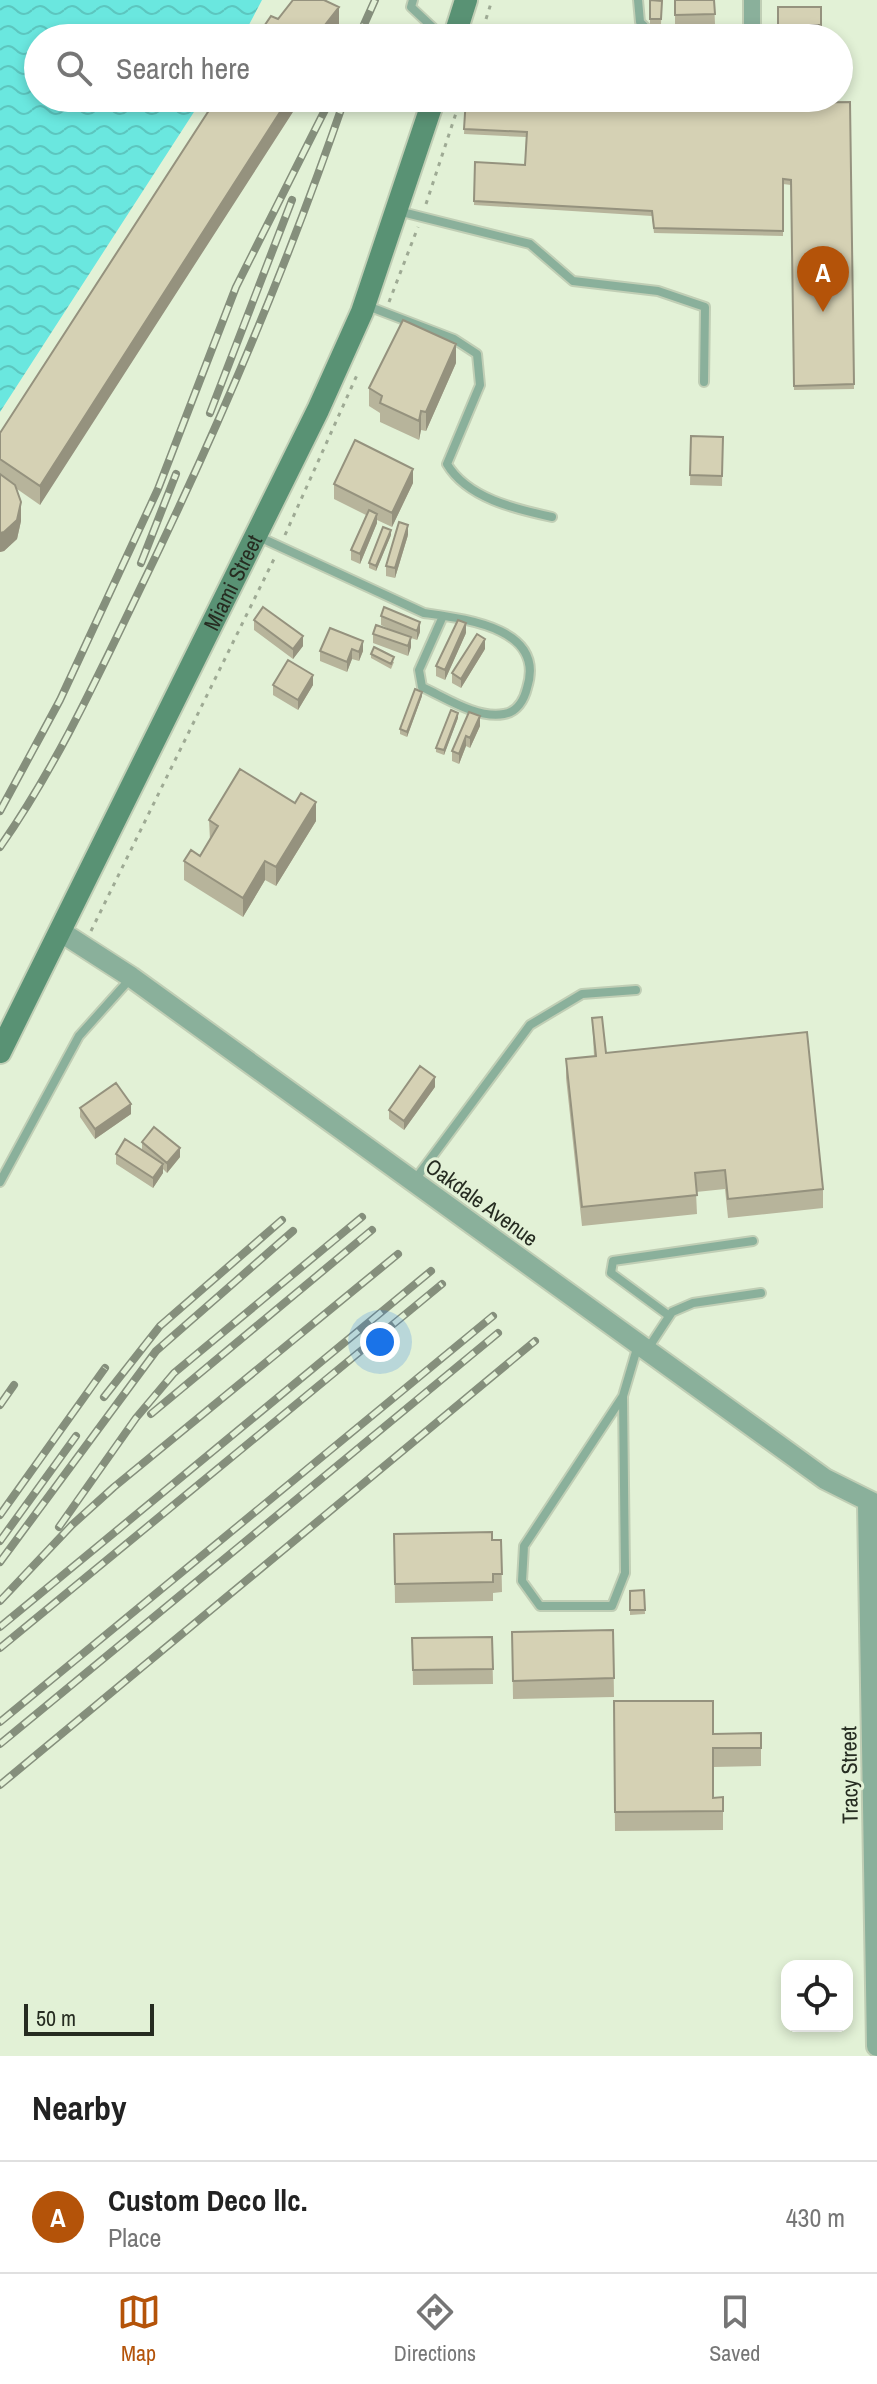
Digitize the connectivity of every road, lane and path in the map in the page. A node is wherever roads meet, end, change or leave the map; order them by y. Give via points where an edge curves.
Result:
1 (413, 0) edge
2 (466, 0) edge
3 (492, 0) edge
4 (638, 0) edge
5 (752, 0) edge
6 (429, 24) edge
7 (458, 24) edge
8 (484, 24) edge
9 (642, 24) edge
10 (752, 24) edge
11 (430, 112) edge
12 (398, 211) junction
13 (364, 305) junction
14 (704, 382) dead end
15 (552, 517) dead end
16 (256, 536) junction
17 (443, 616) junction
18 (61, 932) junction
19 (131, 977) junction
20 (636, 990) dead end
21 (0, 1052) edge
22 (0, 1182) edge
23 (414, 1182) junction
24 (753, 1241) dead end
25 (761, 1293) dead end
26 (668, 1315) junction
27 (642, 1347) junction
28 (623, 1396) junction
29 (873, 1505) edge
30 (876, 1892) edge
31 (877, 2001) edge
32 (877, 2046) edge

1 - 6 lane via 411,7
2 - 7 main road
3 - 8 path
4 - 9 lane
5 - 10 street
11 - 12 main road, Miami Street
12 - 13 main road, Miami Street
12 - 14 lane via 530,244 573,281 658,291 705,307
13 - 15 lane via 454,339 477,354 480,385 447,464 457,481 474,491
13 - 16 main road, Miami Street
16 - 17 lane via 424,613
16 - 18 main road, Miami Street
17 - 17 lane via 491,625 512,637 526,653 531,675 524,701 506,714 481,714 422,687 419,670
18 - 19 street, Oakdale Avenue
18 - 21 main road, Miami Street
19 - 22 lane via 79,1036
19 - 23 street, Oakdale Avenue
20 - 23 lane via 582,994 530,1025
23 - 27 street, Oakdale Avenue
24 - 26 lane via 613,1261 611,1273
25 - 26 lane via 693,1303
26 - 27 lane
27 - 28 lane
27 - 29 street, Oakdale Avenue via 825,1479
28 - 28 lane via 625,1573 612,1606 540,1606 522,1581 524,1546
29 - 30 street, Tracy Street
30 - 31 street, Tracy Street
31 - 32 street, Tracy Street

